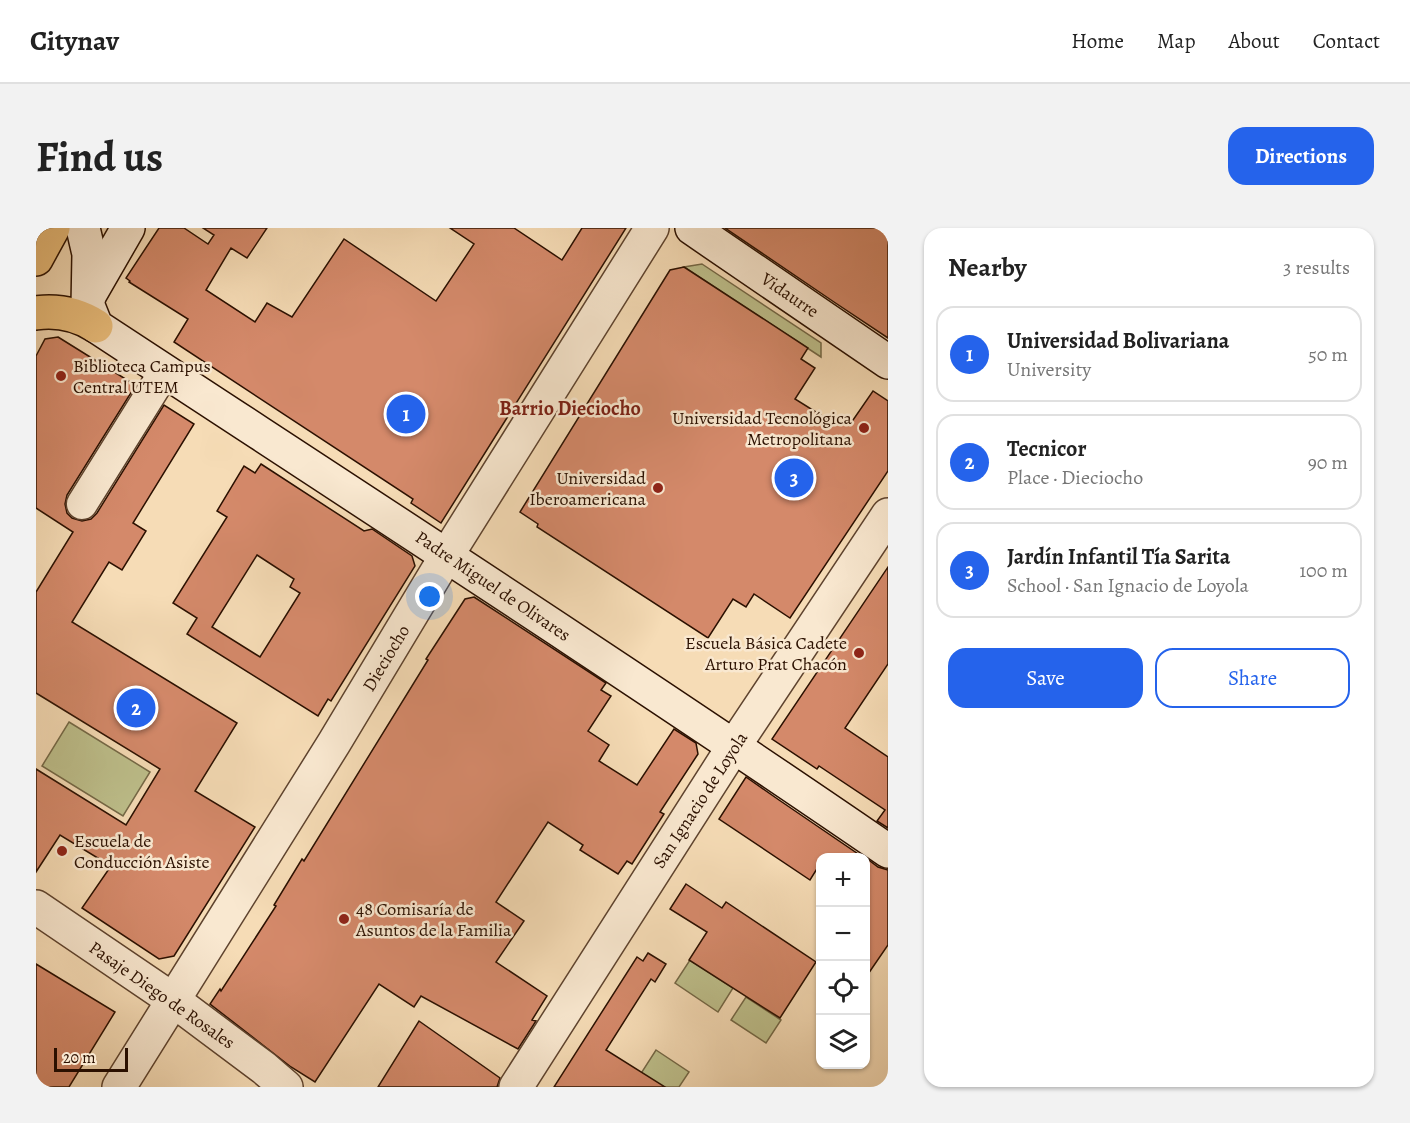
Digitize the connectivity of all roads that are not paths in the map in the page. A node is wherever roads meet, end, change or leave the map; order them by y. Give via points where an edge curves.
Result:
1 (53, 228) edge
2 (82, 228) edge
3 (128, 228) edge
4 (652, 228) edge
5 (692, 228) edge
6 (36, 259) edge
7 (92, 312) junction
8 (36, 313) edge
9 (888, 362) edge
10 (165, 371) junction
11 (82, 504) dead end
12 (888, 515) edge
13 (447, 555) junction
14 (734, 746) junction
15 (888, 851) edge
16 (36, 907) edge
17 (173, 1000) junction
18 (119, 1087) edge
19 (286, 1087) edge
20 (516, 1087) edge

1 - 6 main road
2 - 7 street via 89,259
3 - 7 street
4 - 13 street, Dieciocho
5 - 9 street, Vidaurre
7 - 8 main road
7 - 10 street, Padre Miguel de Olivares
10 - 11 street
10 - 13 street, Padre Miguel de Olivares
12 - 14 street, San Ignacio de Loyola
13 - 14 street, Padre Miguel de Olivares
13 - 17 street, Dieciocho
14 - 15 street, Padre Miguel de Olivares
14 - 20 street, San Ignacio de Loyola
16 - 17 street, Pasaje Diego de Rosales
17 - 18 street, Dieciocho
17 - 19 street, Pasaje Diego de Rosales

